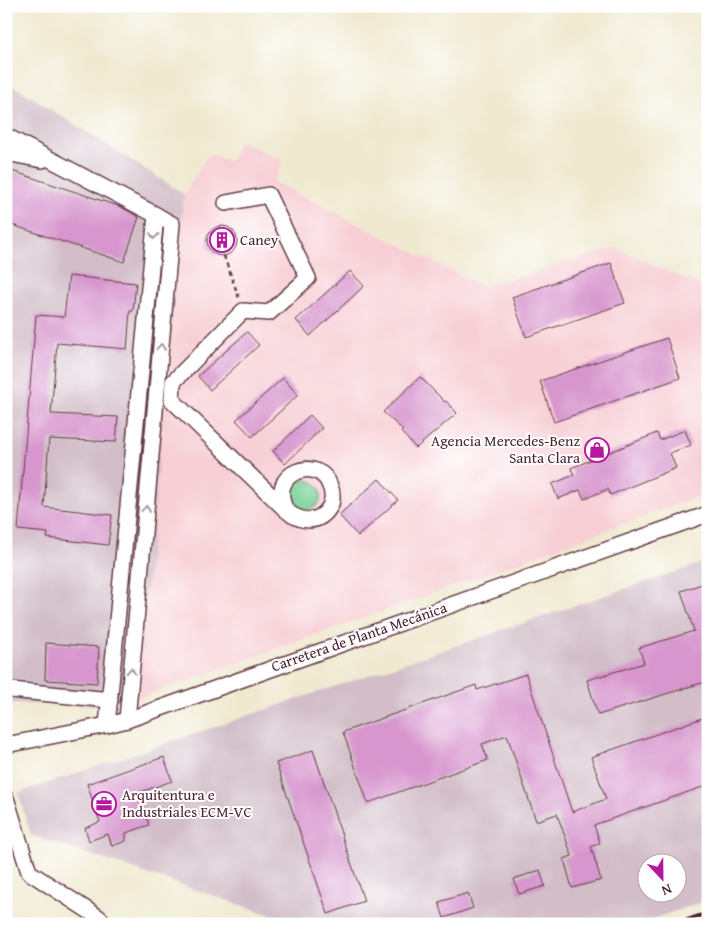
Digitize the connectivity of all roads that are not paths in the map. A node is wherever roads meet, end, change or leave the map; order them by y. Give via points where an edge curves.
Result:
1 (6, 136) edge
2 (6, 153) edge
3 (56, 162) junction
4 (226, 203) dead end
5 (156, 216) junction
6 (286, 510) dead end
7 (708, 514) edge
8 (8, 686) edge
9 (110, 700) junction
10 (127, 720) junction
11 (107, 725) junction
12 (6, 745) edge
13 (6, 798) edge
14 (106, 924) edge

1 - 3 street
2 - 3 street
3 - 5 street
4 - 6 street via 268,195 308,278 269,313 243,311 173,382 172,400
5 -> 9 street
10 -> 5 street via 172,224
7 - 10 street, Carretera de Planta Mecánica
8 - 9 street
9 - 11 street
10 - 11 street, Carretera de Planta Mecánica
11 - 12 street, Carretera de Planta Mecánica
13 - 14 street via 29,872

